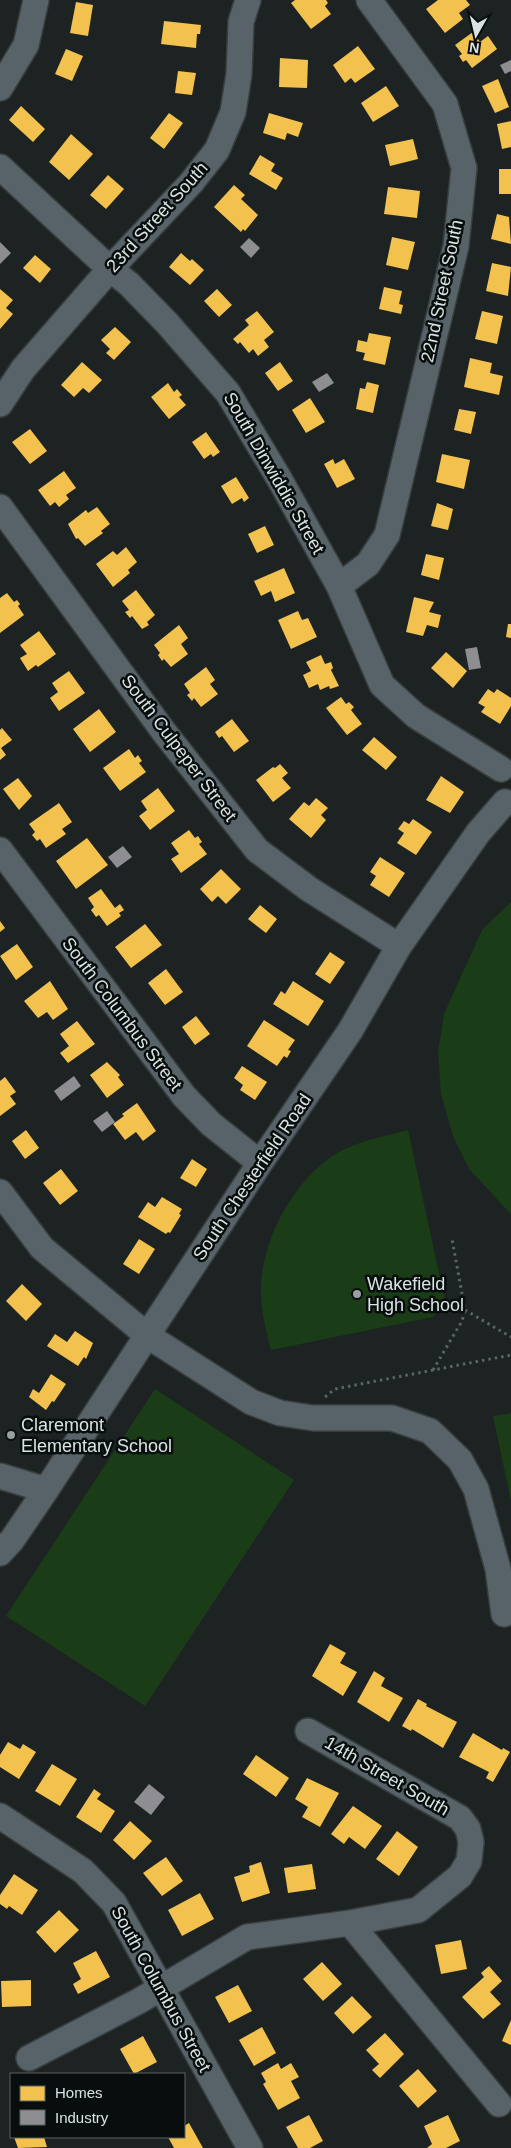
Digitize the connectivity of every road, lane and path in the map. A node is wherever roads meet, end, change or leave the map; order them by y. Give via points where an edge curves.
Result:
1 (36, 0) edge
2 (248, 0) edge
3 (370, 0) edge
4 (0, 88) edge
5 (0, 167) edge
6 (110, 269) junction
7 (0, 404) edge
8 (0, 507) edge
9 (339, 586) junction
10 (506, 765) edge
11 (508, 804) edge
12 (0, 850) edge
13 (399, 946) junction
14 (260, 1163) junction
15 (0, 1192) edge
16 (452, 1239) dead end
17 (465, 1310) junction
18 (148, 1336) junction
19 (511, 1337) edge
20 (511, 1355) edge
21 (432, 1371) junction
22 (324, 1397) dead end
23 (0, 1476) edge
24 (46, 1490) junction
25 (0, 1553) edge
26 (504, 1568) edge
27 (504, 1614) dead end
28 (308, 1731) dead end
29 (0, 1816) edge
30 (350, 1923) junction
31 (162, 1986) junction
32 (29, 2058) dead end
33 (499, 2104) dead end
34 (250, 2148) edge

1 - 4 street via 26,45
2 - 6 street, 23rd Street South via 241,22 234,112 217,150 191,183
3 - 9 street, 22nd Street South via 444,104 464,168 456,246 386,535 368,564
5 - 6 street, South Dinwiddie Street
6 - 7 street, 23rd Street South via 23,369
6 - 9 street, South Dinwiddie Street via 167,323 228,393
8 - 13 street, South Culpeper Street via 164,732 257,850 309,889
9 - 10 street, South Dinwiddie Street via 382,684 416,716
10 - 11 street via 496,784
11 - 13 street, South Chesterfield Road via 478,833
12 - 14 street, South Columbus Street via 184,1096
13 - 14 street, South Chesterfield Road via 350,1031
14 - 18 street, South Chesterfield Road
15 - 18 street via 42,1248
16 - 17 path
17 - 19 path
17 - 21 path via 462,1321
18 - 24 street, South Chesterfield Road
18 - 26 street via 251,1402 280,1413 313,1418 392,1418 430,1431 460,1460 476,1489
20 - 21 path
21 - 22 path via 335,1389
23 - 24 street
24 - 25 street, South Chesterfield Road
26 - 27 street
28 - 30 street, 14th Street South via 446,1809 468,1828 471,1842 469,1861 460,1876 418,1910
29 - 31 street, South Columbus Street via 83,1871 114,1903
30 - 31 street, 14th Street South via 247,1937
30 - 33 street
31 - 32 street, 14th Street South
31 - 34 street, South Columbus Street

